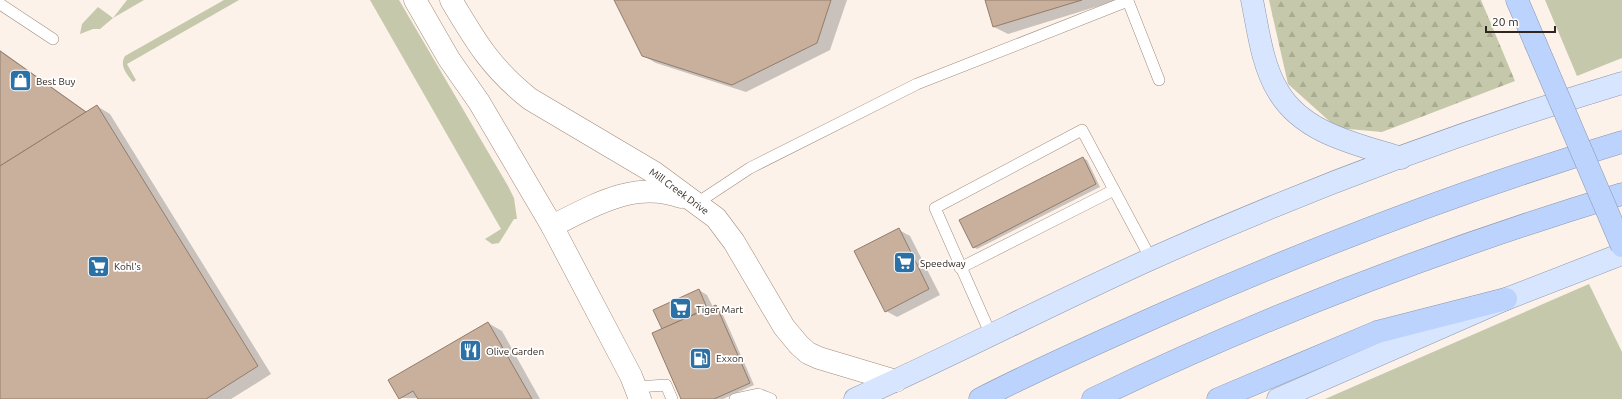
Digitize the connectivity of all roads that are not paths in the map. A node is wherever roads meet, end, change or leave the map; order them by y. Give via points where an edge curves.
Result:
1 (415, 0) edge
2 (451, 0) edge
3 (1252, 0) edge
4 (1517, 0) edge
5 (0, 4) edge
6 (53, 39) dead end
7 (1159, 80) dead end
8 (1622, 83) edge
9 (1622, 142) edge
10 (1401, 158) junction
11 (1114, 190) junction
12 (1622, 194) edge
13 (697, 203) junction
14 (552, 226) junction
15 (1622, 246) edge
16 (1622, 254) edge
17 (1151, 259) junction
18 (960, 268) junction
19 (1506, 298) junction
20 (991, 335) junction
21 (896, 381) junction
22 (638, 393) edge
23 (672, 399) edge
24 (735, 399) edge
25 (771, 399) edge
26 (855, 399) edge
27 (980, 399) edge
28 (1093, 399) edge
29 (1218, 399) edge
30 (1278, 399) edge

1 - 14 street
2 - 13 street, Mill Creek Drive via 486,55 511,84 530,99 650,170
3 - 10 main road via 1270,73 1277,91 1289,105 1314,126 1329,134
4 - 15 highway, bridge
5 - 6 lane
7 - 13 lane via 1128,1 917,84 750,168
8 - 10 main road via 1523,113
9 - 27 highway via 1341,238 1112,336
10 - 17 main road via 1336,182
11 - 17 lane
11 - 18 lane
11 - 18 lane via 1082,130 935,208
12 - 28 highway via 1500,234 1346,290 1200,350
13 - 14 street via 667,192 638,191 607,199
13 - 21 street, Mill Creek Drive via 726,230 778,318 799,345 819,358
14 - 22 street
16 - 19 main road
17 - 20 main road
18 - 20 lane
19 - 29 highway via 1377,332
19 - 30 main road
20 - 21 main road
21 - 26 main road
22 - 23 lane via 666,385
24 - 25 lane via 758,394

